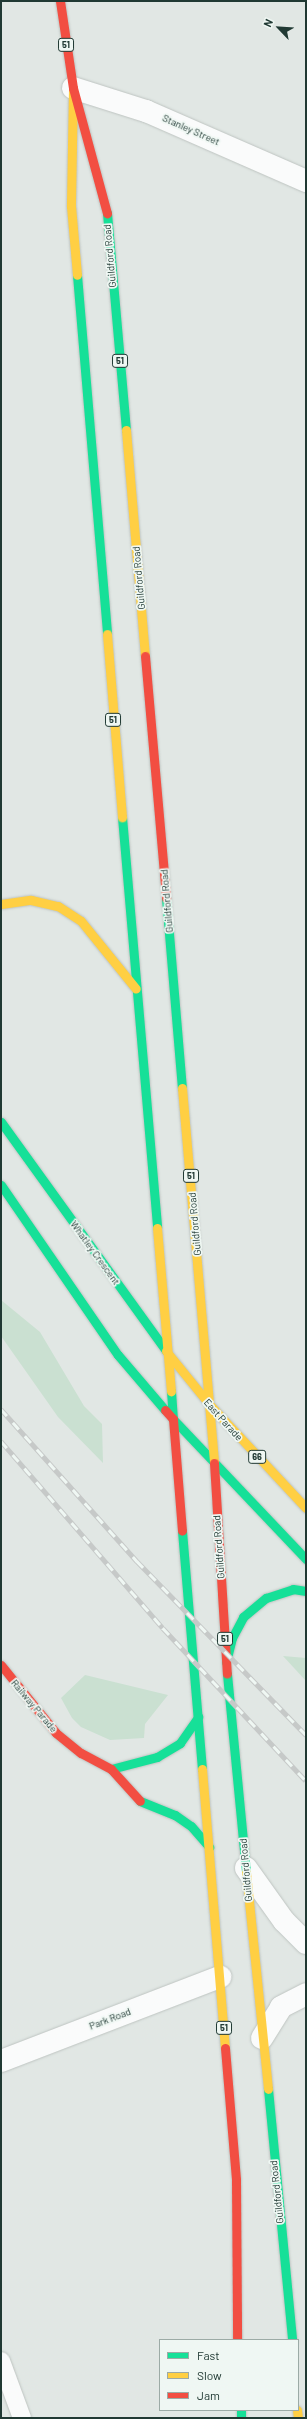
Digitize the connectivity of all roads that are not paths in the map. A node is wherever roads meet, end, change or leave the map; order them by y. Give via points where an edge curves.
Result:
1 (60, 1) edge
2 (73, 88) junction
3 (306, 181) edge
4 (1, 904) edge
5 (136, 989) junction
6 (1, 1122) edge
7 (1, 1185) edge
8 (166, 1351) junction
9 (191, 1382) joint
10 (209, 1404) junction
11 (173, 1419) junction
12 (214, 1464) junction
13 (306, 1508) edge
14 (306, 1559) edge
15 (306, 1591) edge
16 (226, 1662) junction
17 (1, 1665) edge
18 (198, 1717) junction
19 (111, 1768) junction
20 (209, 1847) junction
21 (246, 1868) junction
22 (306, 1943) edge
23 (220, 1977) junction
24 (306, 1994) edge
25 (262, 2038) junction
26 (1, 2061) edge
27 (237, 2339) edge
28 (292, 2339) edge
29 (1, 2361) edge
30 (22, 2418) edge

1 - 2 main road, Guildford Road / 51
2 - 3 street, Stanley Street via 146,111
2 - 5 main road, Guildford Road / 51 via 71,206
2 - 10 main road, Guildford Road / 51 via 106,202
4 - 5 main road via 31,900 58,906 75,917
5 - 8 main road, Guildford Road / 51
6 - 8 main road, Whatley Crescent
7 - 11 main road via 118,1356
8 - 9 main road, Whatley Crescent
8 - 11 main road, Guildford Road / 51
9 - 10 main road, East Parade / 66
10 - 12 main road, Guildford Road / 51
10 - 13 main road, East Parade / 66
11 - 12 main road
11 - 18 main road, Guildford Road / 51
12 - 14 main road
12 - 16 main road, Guildford Road / 51
15 - 16 main road, 51 via 294,1589 266,1598 248,1613 232,1638
16 - 21 main road, Guildford Road / 51
17 - 19 main road, Railway Parade via 56,1733 81,1753
18 - 19 main road via 180,1743 157,1757
18 - 20 main road, Guildford Road / 51
19 - 20 main road, Railway Parade via 136,1799 191,1826
20 - 23 main road, Guildford Road / 51
21 - 22 street via 284,1921
21 - 25 main road, Guildford Road / 51
23 - 26 street, Park Road
23 - 27 main road, Guildford Road / 51 via 236,2180
24 - 25 street via 281,2007
25 - 28 main road, Guildford Road / 51
29 - 30 lane

